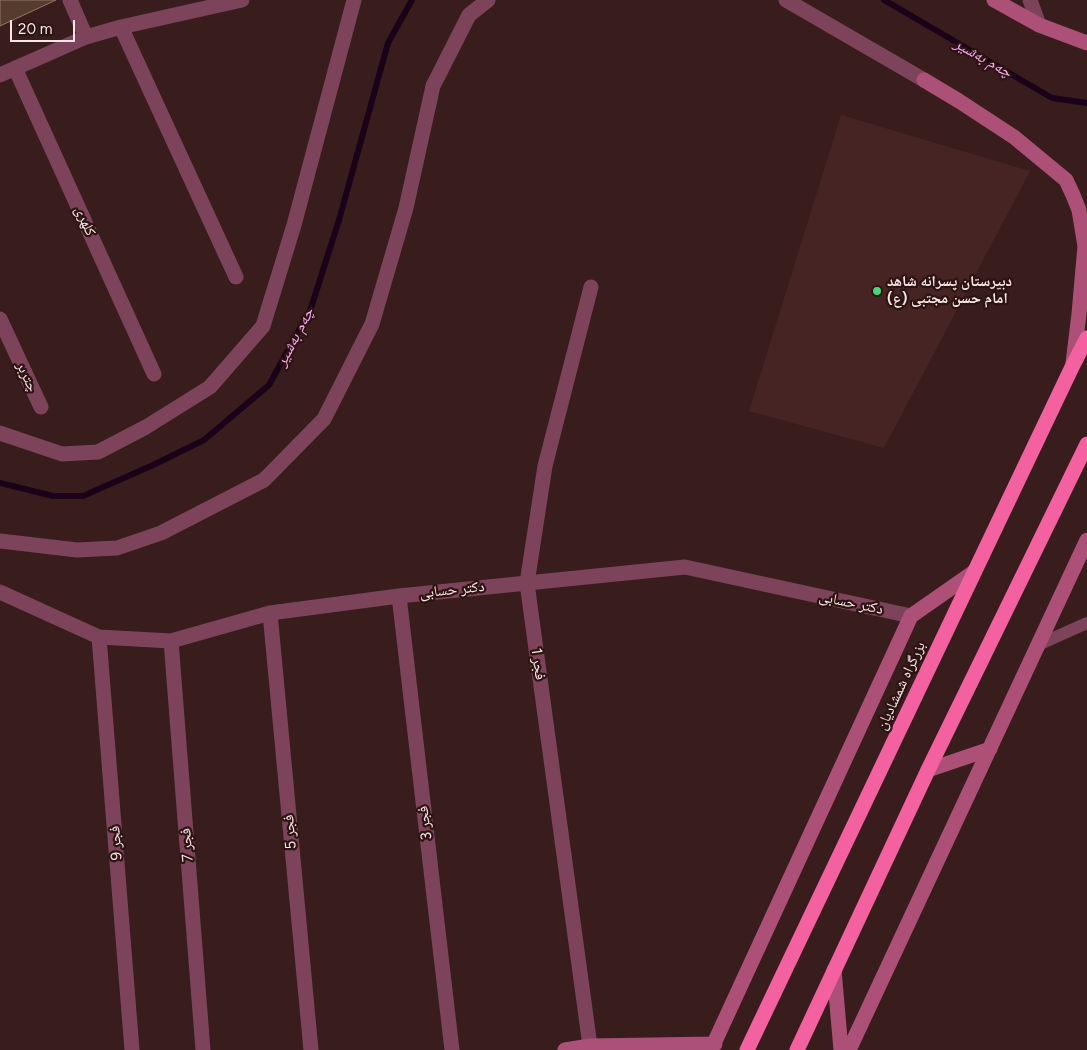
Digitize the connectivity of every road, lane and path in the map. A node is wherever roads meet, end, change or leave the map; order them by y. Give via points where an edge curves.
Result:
1 (70, 0) edge
2 (242, 0) edge
3 (354, 0) edge
4 (488, 0) edge
5 (786, 0) edge
6 (994, 0) edge
7 (1030, 0) edge
8 (210, 3) edge
9 (1039, 25) junction
10 (121, 27) junction
11 (86, 37) junction
12 (1087, 43) edge
13 (15, 68) junction
14 (0, 75) edge
15 (924, 80) joint
16 (236, 277) dead end
17 (591, 287) dead end
18 (0, 319) edge
19 (1087, 338) edge
20 (1072, 367) junction
21 (154, 374) dead end
22 (41, 407) dead end
23 (0, 433) edge
24 (1087, 444) edge
25 (0, 540) edge
26 (1087, 540) edge
27 (974, 572) junction
28 (527, 583) junction
29 (0, 592) edge
30 (398, 596) junction
31 (270, 613) junction
32 (911, 616) junction
33 (1087, 624) edge
34 (99, 637) junction
35 (170, 641) junction
36 (1038, 645) junction
37 (990, 749) junction
38 (928, 770) junction
39 (834, 970) junction
40 (590, 1046) junction
41 (713, 1047) edge
42 (132, 1050) edge
43 (203, 1050) edge
44 (311, 1050) edge
45 (452, 1050) edge
46 (565, 1050) edge
47 (747, 1050) edge
48 (797, 1050) edge
49 (840, 1050) edge
50 (849, 1050) edge

1 - 11 street
2 - 8 street
3 - 23 street via 294,225 262,326 210,386 146,427 98,452 62,454
4 - 25 street via 470,15 433,86 406,208 372,324 324,419 264,480 161,534 117,548 85,550
5 - 15 street
6 - 9 main road
7 - 9 street
8 - 10 street
9 - 12 main road
10 - 11 street
10 - 16 street
11 - 13 street
13 - 14 street
13 - 21 street, کلهری
15 - 20 main road via 1014,137 1066,180 1079,210 1085,246
17 - 28 street, فجر 1 via 545,466
18 - 22 street, چتربر
19 - 20 highway, بزرگراه شمشادیان
20 - 27 highway, بزرگراه شمشادیان
24 - 38 highway
26 - 36 main road
27 - 32 main road
27 - 47 highway, بزرگراه شمشادیان
28 - 30 street, دکتر حسابی
28 - 32 street, دکتر حسابی via 685,567
28 - 40 street, فجر 1
29 - 34 street, دکتر حسابی
30 - 31 street, دکتر حسابی
30 - 45 street, فجر 3
31 - 35 street, دکتر حسابی
31 - 44 street, فجر 5
32 - 41 main road
33 - 36 lane
34 - 35 street, دکتر حسابی
34 - 42 street, فجر 9
35 - 43 street, فجر 7
36 - 37 main road
37 - 38 main road
37 - 50 main road
38 - 39 highway
39 - 48 highway
39 - 49 main road
40 - 41 main road
40 - 46 main road

